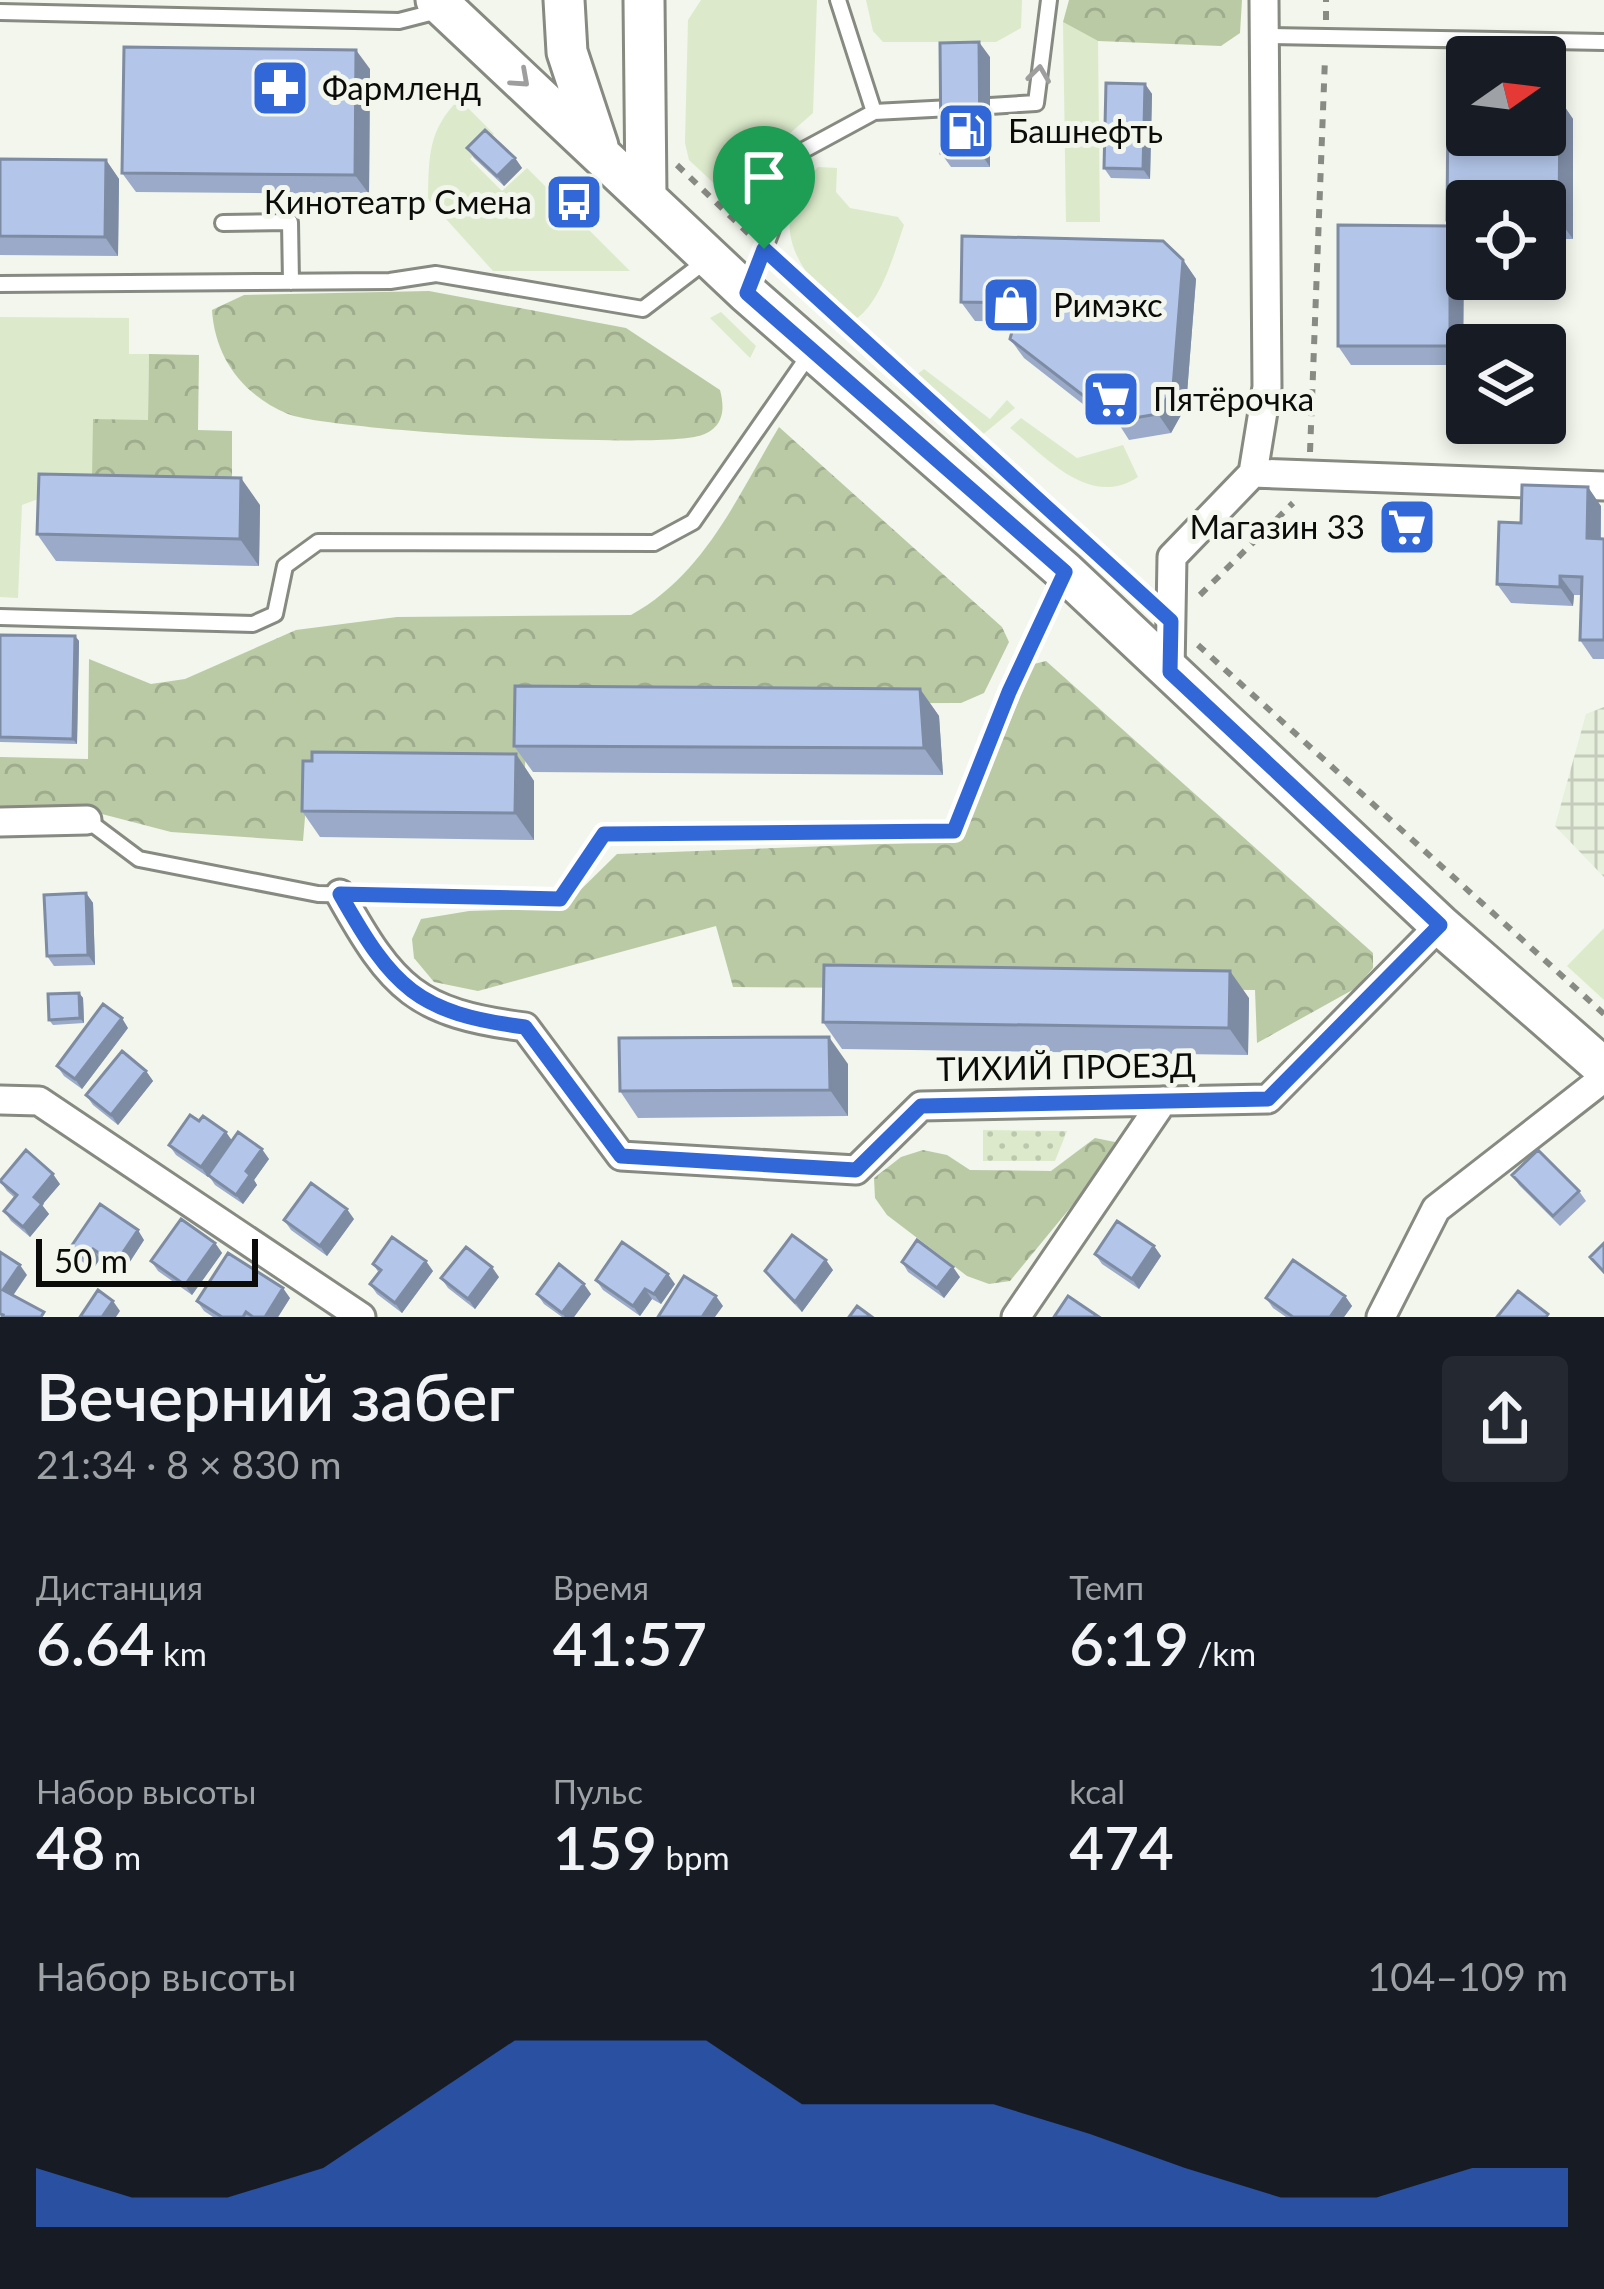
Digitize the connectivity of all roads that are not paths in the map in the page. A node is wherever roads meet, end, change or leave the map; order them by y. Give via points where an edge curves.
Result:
1 (564, 0) edge
2 (644, 0) edge
3 (838, 0) edge
4 (1049, 0) edge
5 (1264, 0) edge
6 (440, 5) edge
7 (0, 12) edge
8 (1264, 36) junction
9 (1604, 42) edge
10 (990, 106) dead end
11 (951, 108) edge
12 (874, 112) junction
13 (600, 151) junction
14 (646, 194) junction
15 (224, 223) dead end
16 (710, 258) junction
17 (291, 282) junction
18 (0, 284) edge
19 (747, 293) junction
20 (812, 350) junction
21 (1253, 473) junction
22 (1604, 486) edge
23 (1065, 572) junction
24 (0, 617) edge
25 (1170, 672) junction
26 (87, 820) joint
27 (0, 822) edge
28 (340, 894) junction
29 (1440, 925) junction
30 (1604, 1068) edge
31 (1604, 1078) edge
32 (0, 1100) edge
33 (1162, 1101) junction
34 (361, 1317) edge
35 (1016, 1317) edge
36 (1381, 1317) edge

1 - 13 main road via 568,52
2 - 14 main road
3 - 12 lane
10 -> 4 lane via 1036,104
5 - 8 street
6 - 7 lane via 399,21
6 -> 13 main road
8 - 9 lane
8 - 21 street via 1267,387
11 - 12 lane
12 - 19 lane via 802,151
13 - 14 main road
14 - 16 main road
15 - 17 lane via 290,223
16 - 17 lane via 643,309 436,274
16 - 19 main road
17 - 18 lane
19 - 20 main road
20 - 23 main road
20 - 24 lane via 694,523 654,544 318,542 285,566 275,614 253,624
21 - 22 street
21 - 25 street via 1172,557
23 - 25 main road
23 - 28 lane via 954,831 604,834 560,899
25 - 29 main road
26 - 27 street
26 - 28 lane via 140,859
28 - 33 street, ТИХИЙ ПРОЕЗД via 371,950 418,1000 461,1019 525,1027 621,1156 856,1170 921,1106
29 - 30 main road
29 - 33 street, ТИХИЙ ПРОЕЗД via 1268,1099
31 - 36 street via 1436,1209
32 - 34 street via 39,1101
33 - 35 street

